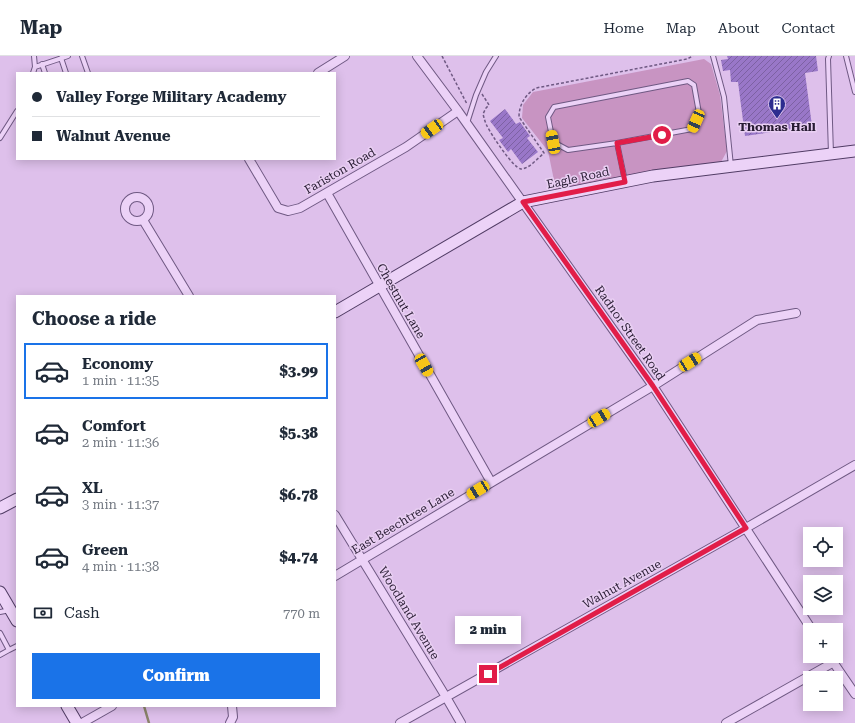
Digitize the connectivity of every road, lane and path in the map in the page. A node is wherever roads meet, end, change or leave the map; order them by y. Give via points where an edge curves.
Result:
1 (34, 56) edge
2 (68, 56) edge
3 (82, 56) edge
4 (345, 56) edge
5 (418, 56) edge
6 (442, 56) edge
7 (496, 56) edge
8 (713, 56) edge
9 (829, 56) edge
10 (846, 56) edge
11 (61, 58) junction
12 (42, 64) junction
13 (35, 67) junction
14 (33, 72) edge
15 (45, 72) edge
16 (66, 72) edge
17 (88, 72) edge
18 (320, 72) edge
19 (855, 92) edge
20 (458, 111) junction
21 (471, 111) junction
22 (16, 113) edge
23 (467, 123) junction
24 (0, 138) edge
25 (617, 143) junction
26 (855, 151) edge
27 (831, 154) junction
28 (250, 160) edge
29 (731, 166) junction
30 (625, 182) junction
31 (327, 193) junction
32 (523, 202) junction
33 (143, 220) dead end
34 (379, 286) junction
35 (188, 295) edge
36 (336, 311) edge
37 (796, 313) dead end
38 (653, 386) junction
39 (855, 465) edge
40 (491, 482) junction
41 (16, 499) edge
42 (0, 508) edge
43 (336, 518) edge
44 (746, 528) junction
45 (363, 560) junction
46 (336, 575) edge
47 (0, 592) edge
48 (5, 611) edge
49 (16, 620) edge
50 (807, 623) edge
51 (0, 633) edge
52 (16, 646) edge
53 (9, 650) junction
54 (0, 655) edge
55 (825, 663) edge
56 (835, 663) edge
57 (855, 694) edge
58 (446, 697) junction
59 (68, 707) edge
60 (110, 707) edge
61 (232, 707) edge
62 (77, 723) edge
63 (82, 723) edge
64 (230, 723) edge
65 (400, 723) edge
66 (462, 723) edge
67 (726, 723) edge

1 - 13 lane
2 - 11 lane
3 - 17 lane
4 - 18 street
5 - 20 street, Radnor Street Road
6 - 21 path
7 - 21 lane via 486,72
8 - 29 lane via 724,97
9 - 27 lane
10 - 19 lane
11 - 12 lane
11 - 16 lane
12 - 13 lane
12 - 15 lane
13 - 14 lane
20 - 23 street, Radnor Street Road
20 - 31 street, Fariston Road via 406,147
21 - 23 lane
22 - 24 lane
23 - 32 street, Radnor Street Road
25 - 25 lane via 692,129 700,112 694,85 688,81 554,107 548,117 553,142 568,150
25 - 30 lane
26 - 27 street, Eagle Road
27 - 29 street, Eagle Road
28 - 31 street, Fariston Road via 278,208 288,212
29 - 30 street, Eagle Road
30 - 32 street, Eagle Road
31 - 34 street, Chestnut Lane
32 - 34 street, Eagle Road
32 - 38 street, Radnor Street Road
33 - 35 street
34 - 36 street, Eagle Road
34 - 40 street, Chestnut Lane
37 - 38 street, East Beechtree Lane via 757,320
38 - 40 street, East Beechtree Lane
38 - 44 street, Radnor Street Road
39 - 44 street, Walnut Avenue
40 - 45 street, East Beechtree Lane
41 - 42 street
43 - 45 street, Woodland Avenue
44 - 50 street, Radnor Street Road
44 - 58 street, Walnut Avenue
45 - 46 street, East Beechtree Lane
45 - 58 street, Woodland Avenue
47 - 48 street
48 - 49 street
51 - 53 lane
52 - 53 lane
53 - 54 lane
55 - 67 street
56 - 57 street
58 - 65 street, Walnut Avenue
58 - 66 street, Woodland Avenue
59 - 62 street
60 - 63 street
61 - 64 street via 233,717

